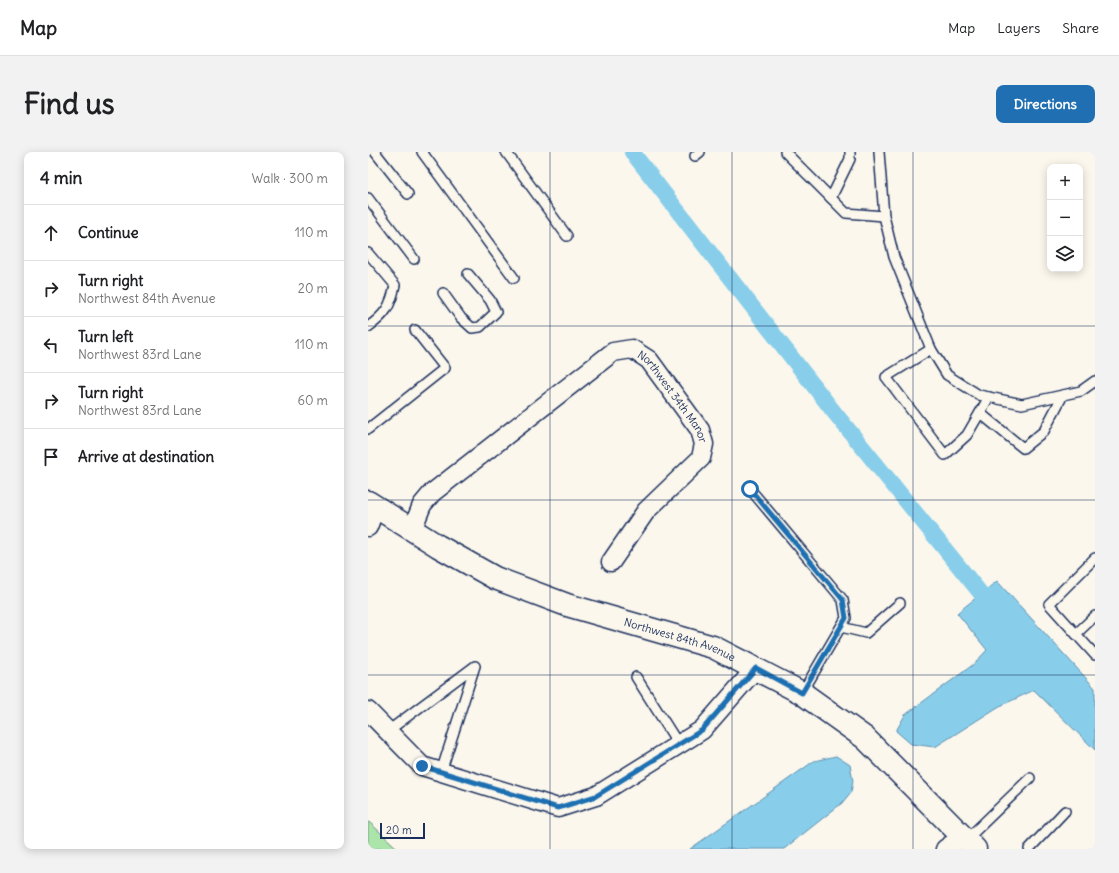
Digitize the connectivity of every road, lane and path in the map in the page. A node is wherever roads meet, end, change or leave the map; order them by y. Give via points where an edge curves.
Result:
1 (375, 152) edge
2 (422, 152) edge
3 (506, 152) edge
4 (785, 152) edge
5 (850, 152) edge
6 (879, 152) edge
7 (408, 194) dead end
8 (368, 198) edge
9 (831, 198) junction
10 (884, 216) junction
11 (567, 236) dead end
12 (368, 253) edge
13 (414, 259) dead end
14 (468, 274) dead end
15 (514, 278) dead end
16 (443, 293) dead end
17 (368, 327) edge
18 (415, 330) dead end
19 (931, 349) junction
20 (1095, 381) edge
21 (1063, 395) junction
22 (989, 397) junction
23 (980, 413) junction
24 (368, 429) edge
25 (750, 489) dead end
26 (370, 512) edge
27 (412, 530) junction
28 (1095, 558) edge
29 (611, 562) dead end
30 (900, 603) dead end
31 (1095, 616) edge
32 (841, 627) junction
33 (1076, 634) junction
34 (1095, 655) edge
35 (756, 668) junction
36 (636, 677) dead end
37 (802, 693) junction
38 (368, 711) edge
39 (388, 732) junction
40 (679, 745) junction
41 (441, 772) junction
42 (1030, 778) dead end
43 (1065, 811) dead end
44 (962, 844) edge
45 (1029, 849) edge

1 - 7 lane
2 - 15 lane
3 - 11 lane
4 - 9 lane
5 - 9 lane via 850,159
6 - 10 lane
8 - 13 lane
9 - 10 lane via 846,213
10 - 19 lane via 894,257
12 - 17 lane via 395,285 391,304 378,320
14 - 16 lane via 490,300 496,312 480,327 472,328 461,318
18 - 24 lane via 445,368
19 - 22 lane via 947,375 979,395
19 - 23 lane via 886,377 944,455 967,435
20 - 21 lane via 1081,390
21 - 22 lane via 1022,404
21 - 23 lane via 1044,431 1023,448
22 - 23 lane
25 - 32 lane via 843,600 846,618
26 - 27 street, Northwest 84th Avenue
27 - 29 street, Northwest 34th Manor via 422,505 432,493 613,352 632,349 649,360 700,430 704,444 701,458 646,511
27 - 35 street, Northwest 84th Avenue via 495,578 567,605 714,647
28 - 33 lane via 1049,604
30 - 32 lane via 866,632
31 - 33 lane
32 - 37 lane
33 - 34 lane
35 - 37 street, Northwest 84th Avenue
35 - 40 street via 702,730
36 - 40 lane
37 - 44 street, Northwest 84th Avenue via 865,738
38 - 39 street
39 - 41 street via 422,766
39 - 41 lane via 475,666
40 - 41 street via 596,796 558,808
42 - 44 lane
43 - 45 lane

